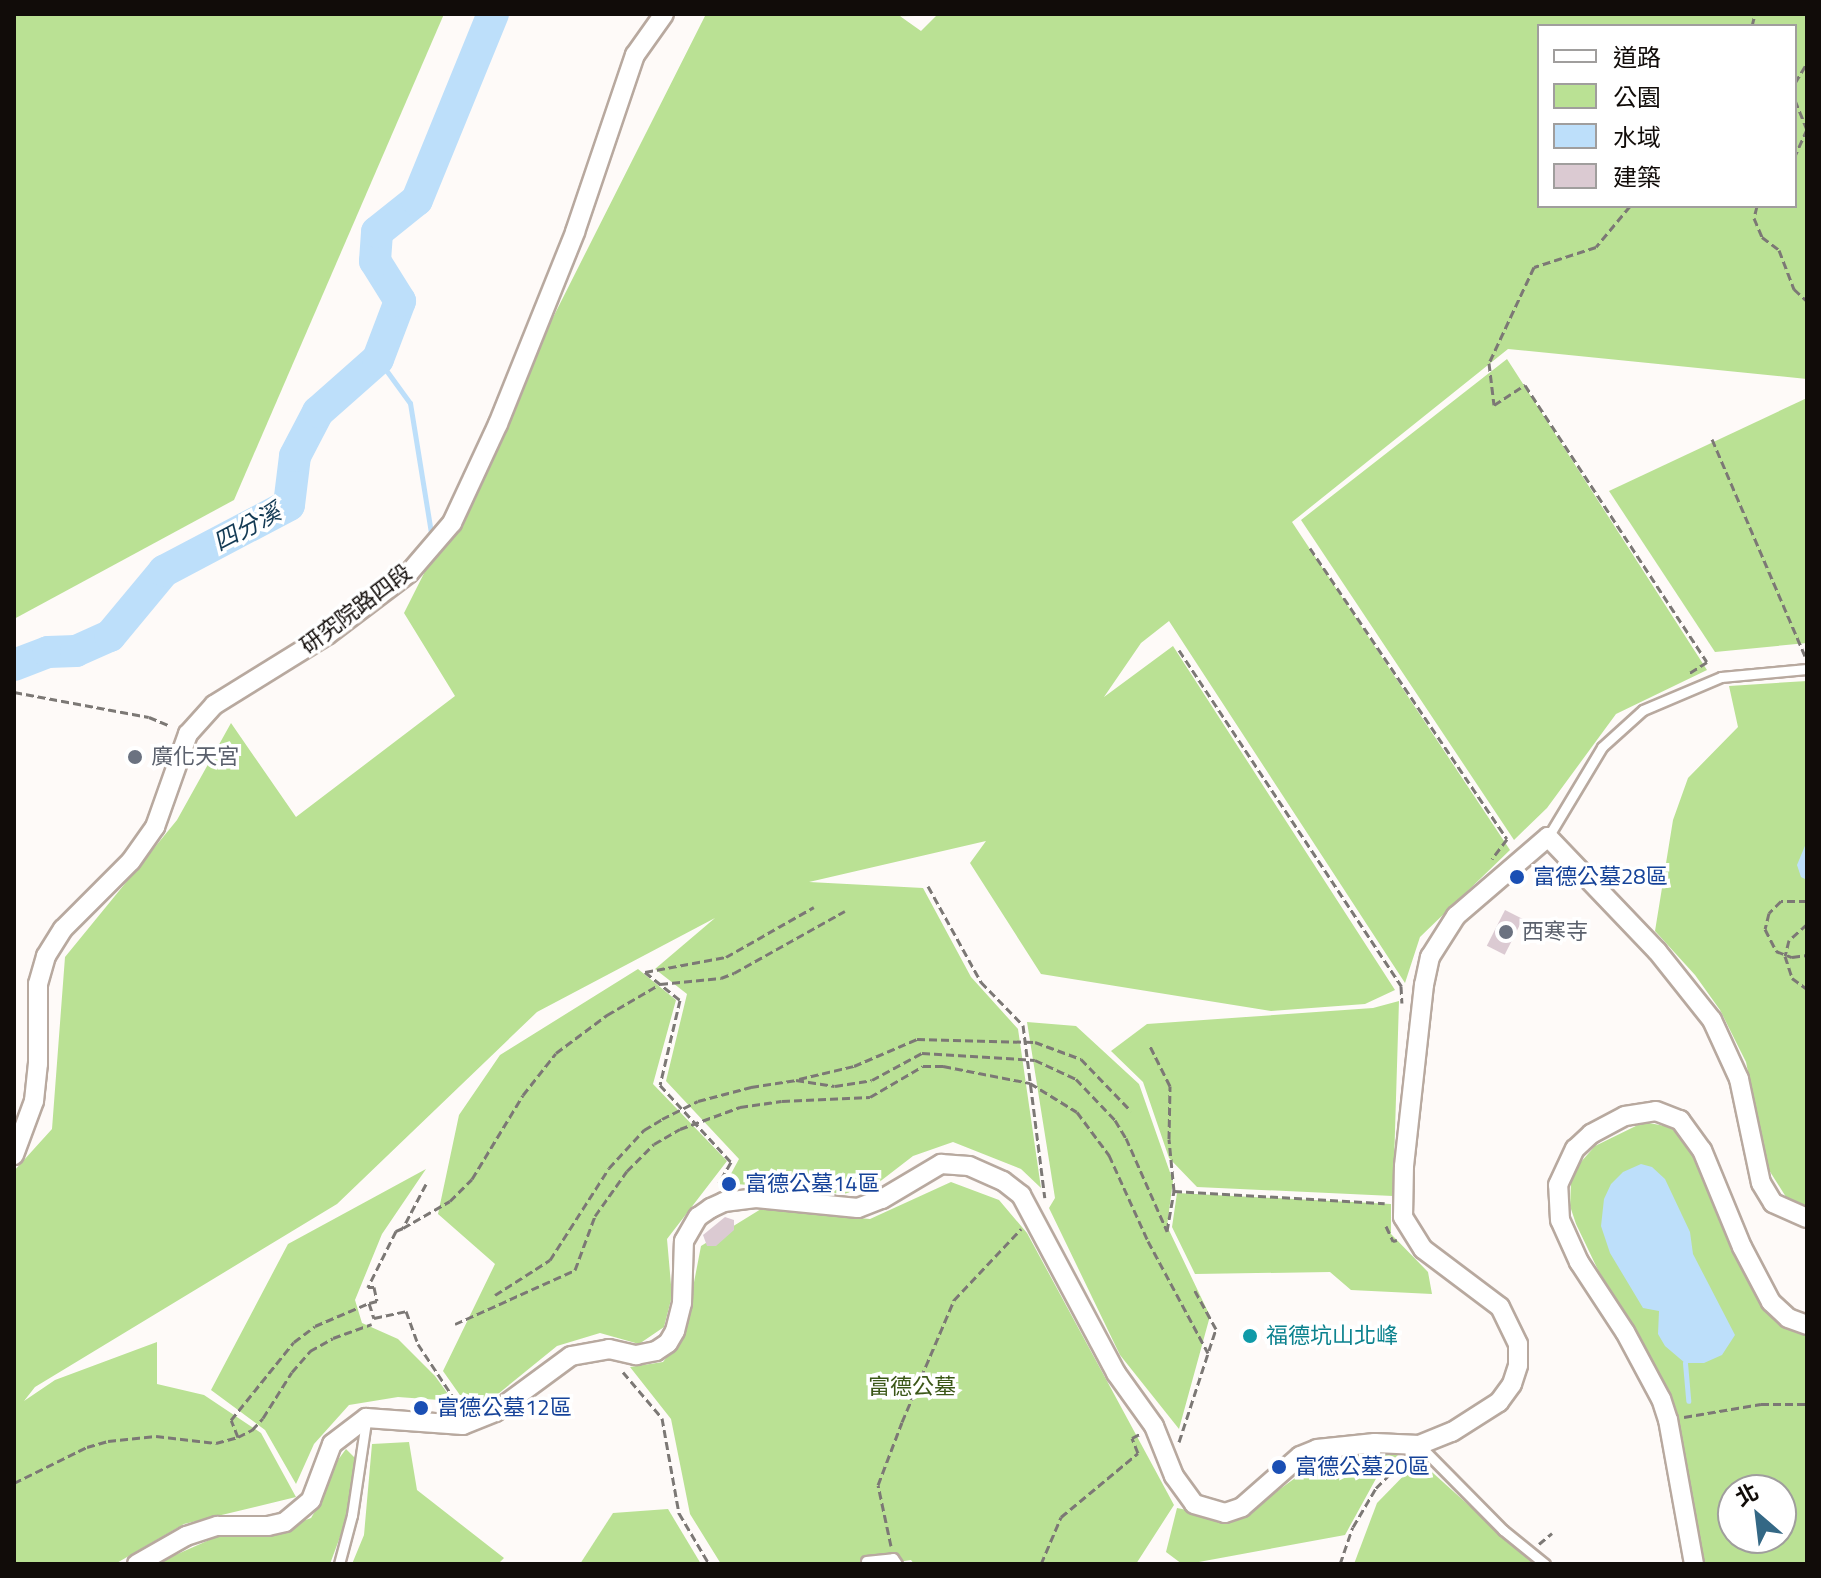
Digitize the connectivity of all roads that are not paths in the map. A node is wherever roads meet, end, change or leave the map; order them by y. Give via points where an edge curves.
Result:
1 (664, 14) edge
2 (1807, 669) edge
3 (1548, 837) junction
4 (14, 1155) edge
5 (1807, 1218) edge
6 (1807, 1325) edge
7 (366, 1418) junction
8 (1419, 1445) junction
9 (866, 1561) dead end
10 (895, 1561) edge
11 (137, 1564) edge
12 (339, 1564) edge
13 (1545, 1564) edge
14 (1694, 1564) edge

1 - 4 street, 研究院路四段 via 635,55 575,232 452,523 409,573 327,635 214,705 188,734 155,827 131,861 63,929 46,956 38,984 34,1101
2 - 3 lane via 1721,677 1643,710 1602,747
3 - 5 street via 1657,951 1712,1020 1739,1079 1767,1196 1782,1209
3 - 8 street via 1470,901 1430,957 1403,1217 1412,1237 1437,1261 1500,1307 1518,1344 1518,1365 1499,1402 1452,1432
6 - 14 street via 1788,1318 1771,1302 1702,1150 1680,1120 1641,1112 1591,1134 1564,1166 1558,1185 1560,1220 1579,1262 1646,1368 1668,1420
7 - 8 street via 463,1425 495,1412 571,1356 609,1349 636,1355 656,1351 668,1343 682,1303 684,1241 698,1217 724,1202 756,1198 858,1208 930,1168 955,1163 1014,1187 1034,1215 1116,1373 1154,1426 1183,1493 1194,1504 1225,1513 1258,1497 1286,1467 1317,1449
7 - 11 street via 332,1444 311,1500 285,1522 217,1526 186,1536
7 - 12 lane
8 - 13 lane via 1503,1530
9 - 10 lane

